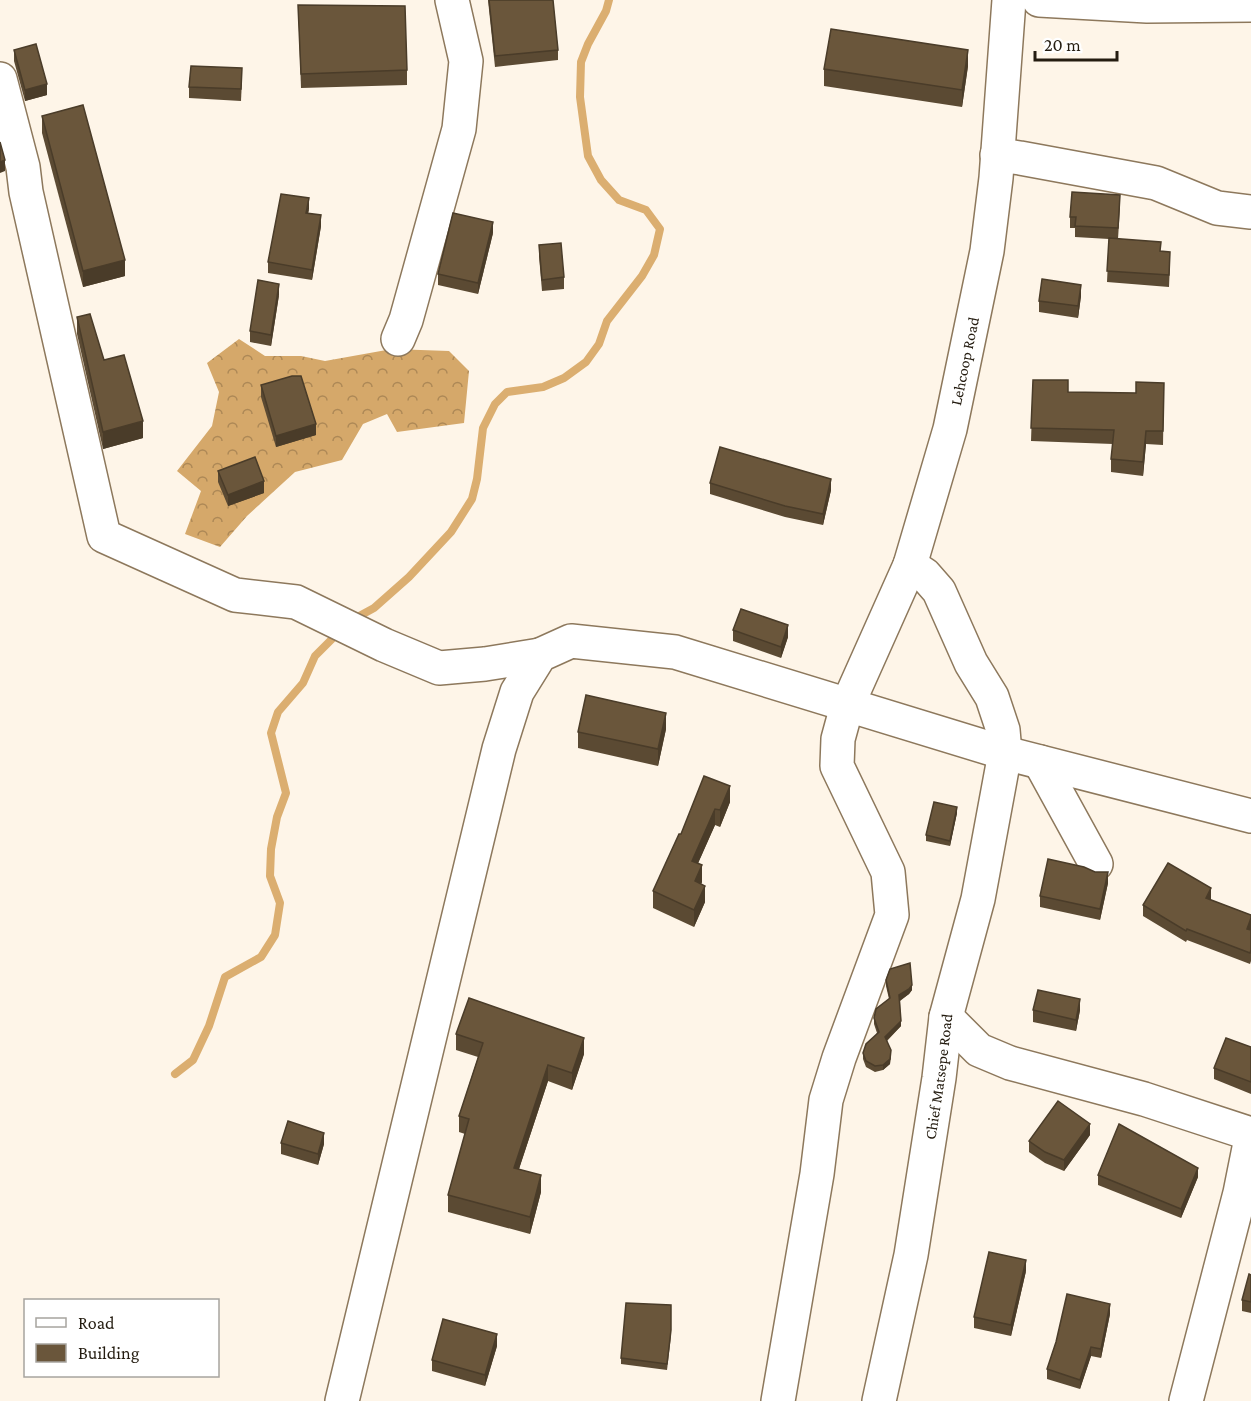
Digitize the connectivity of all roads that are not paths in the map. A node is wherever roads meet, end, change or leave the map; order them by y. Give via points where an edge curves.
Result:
1 (452, 0) edge
2 (1009, 0) edge
3 (1039, 0) edge
4 (1201, 3) edge
5 (1251, 5) edge
6 (0, 79) edge
7 (998, 155) junction
8 (1251, 212) edge
9 (399, 339) dead end
10 (910, 565) junction
11 (540, 655) junction
12 (847, 706) junction
13 (1005, 753) junction
14 (1040, 762) junction
15 (1251, 816) edge
16 (1096, 864) dead end
17 (946, 1017) junction
18 (1251, 1136) edge
19 (342, 1401) edge
20 (778, 1401) edge
21 (879, 1401) edge
22 (1186, 1401) edge

1 - 9 street via 466,61 459,129
2 - 7 street, Lehcoop Road
3 - 4 street via 1147,6
4 - 5 street
6 - 11 street via 104,536 236,596 296,602 439,668
7 - 8 street via 1156,183 1217,208
7 - 10 street, Lehcoop Road via 987,251 950,429
10 - 12 street, Lehcoop Road
10 - 13 street, Chief Matsepe Road via 939,591 953,626 992,697 1003,730
11 - 12 street via 571,641 675,652
11 - 19 street via 518,692 499,749
12 - 13 street
12 - 20 street, Lehcoop Road via 838,739 837,766 888,873 892,915 825,1100 817,1174
13 - 14 street
13 - 17 street, Chief Matsepe Road via 978,899
14 - 15 street
14 - 16 street
17 - 18 street via 979,1050 1144,1099
17 - 21 street, Chief Matsepe Road via 911,1255
18 - 22 street

